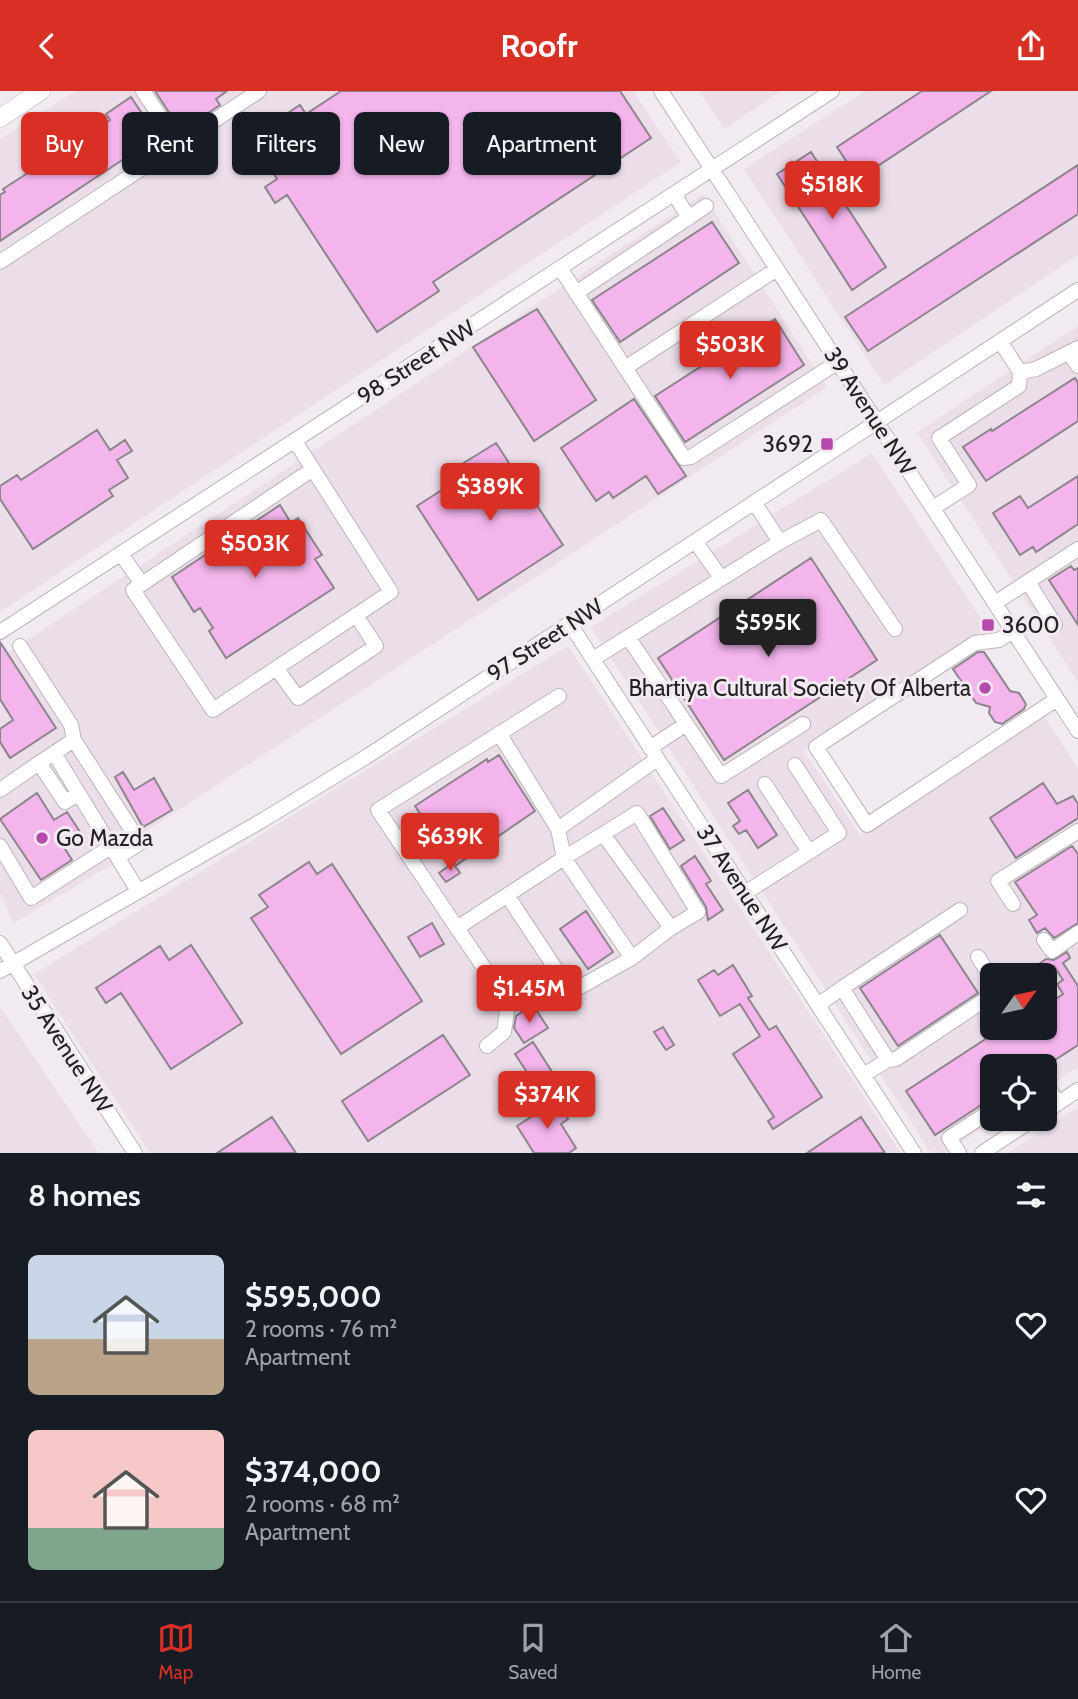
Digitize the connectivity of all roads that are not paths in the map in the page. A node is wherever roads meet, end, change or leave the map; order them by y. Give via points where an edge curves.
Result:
1 (41, 91) edge
2 (144, 91) edge
3 (259, 91) edge
4 (662, 91) edge
5 (832, 91) edge
6 (158, 112) edge
7 (0, 118) edge
8 (218, 119) edge
9 (712, 169) junction
10 (133, 175) edge
11 (674, 194) junction
12 (706, 206) dead end
13 (689, 218) junction
14 (0, 262) edge
15 (560, 268) junction
16 (777, 269) junction
17 (1078, 290) edge
18 (576, 293) junction
19 (1000, 341) junction
20 (1073, 351) edge
21 (838, 362) junction
22 (1078, 366) edge
23 (625, 368) junction
24 (1020, 372) junction
25 (877, 422) junction
26 (295, 441) junction
27 (313, 469) junction
28 (754, 502) junction
29 (933, 508) junction
30 (695, 541) junction
31 (780, 542) junction
32 (1078, 549) edge
33 (121, 554) junction
34 (720, 578) junction
35 (1028, 582) junction
36 (142, 584) junction
37 (995, 603) junction
38 (356, 615) junction
39 (570, 624) junction
40 (1055, 625) dead end
41 (895, 629) dead end
42 (1013, 631) junction
43 (0, 632) edge
44 (628, 636) junction
45 (20, 646) dead end
46 (593, 659) junction
47 (277, 669) junction
48 (559, 696) dead end
49 (1057, 699) junction
50 (686, 724) junction
51 (803, 725) dead end
52 (1078, 731) edge
53 (499, 733) junction
54 (74, 740) junction
55 (54, 753) junction
56 (654, 753) junction
57 (39, 763) junction
58 (795, 765) dead end
59 (765, 784) dead end
60 (0, 790) edge
61 (79, 794) junction
62 (558, 829) junction
63 (1078, 831) edge
64 (603, 834) junction
65 (0, 846) edge
66 (115, 852) junction
67 (809, 852) junction
68 (564, 858) junction
69 (138, 891) junction
70 (745, 893) junction
71 (507, 895) junction
72 (1013, 904) dead end
73 (960, 911) dead end
74 (457, 927) junction
75 (671, 928) junction
76 (1078, 933) edge
77 (1044, 940) dead end
78 (0, 943) edge
79 (978, 957) dead end
80 (632, 958) junction
81 (982, 963) edge
82 (6, 967) edge
83 (842, 988) junction
84 (571, 992) junction
85 (508, 1003) junction
86 (980, 1003) edge
87 (818, 1005) junction
88 (487, 1046) dead end
89 (888, 1060) junction
90 (863, 1075) junction
91 (1078, 1090) edge
92 (1058, 1103) edge
93 (980, 1118) edge
94 (1015, 1131) edge
95 (135, 1153) edge
96 (914, 1153) edge
97 (959, 1153) edge
98 (982, 1153) edge

1 - 7 main road
2 - 6 street
3 - 8 street
4 - 9 street, 39 Avenue NW
5 - 9 street, 98 Street NW
9 - 11 street, 98 Street NW
9 - 16 street, 39 Avenue NW
10 - 14 street
11 - 13 street
11 - 15 street, 98 Street NW
12 - 13 street
13 - 18 street
15 - 18 street
15 - 26 street, 98 Street NW
16 - 21 street, 39 Avenue NW
16 - 23 street
17 - 19 street, 97 Street NW
18 - 23 street
19 - 24 street
19 - 25 street, 97 Street NW
20 - 22 street
20 - 24 street
21 - 23 street via 688,459 680,454
21 - 25 street, 39 Avenue NW
24 - 29 street via 1019,386 940,438 969,485
25 - 28 street, 97 Street NW
25 - 29 street, 39 Avenue NW
26 - 27 street
26 - 33 street, 98 Street NW
27 - 36 street
27 - 38 street via 391,592
28 - 30 street, 97 Street NW
28 - 31 street
29 - 37 street, 39 Avenue NW
30 - 34 street
30 - 39 street, 97 Street NW
31 - 34 street
31 - 41 street via 821,520
32 - 35 street
33 - 36 street
33 - 43 street, 98 Street NW
34 - 44 street
35 - 37 street
35 - 40 street
36 - 47 street via 133,590 214,710
37 - 42 street, 39 Avenue NW
38 - 47 street
38 - 47 street via 376,646 298,698
39 - 46 street, 37 Avenue NW
39 - 69 street, 97 Street NW via 366,757
42 - 49 street, 39 Avenue NW
42 - 49 street via 999,641 975,643 816,747 867,825
44 - 46 street
44 - 50 street
45 - 54 street via 71,725
46 - 56 street, 37 Avenue NW
48 - 53 street
49 - 52 street, 39 Avenue NW
50 - 51 street via 721,776
50 - 56 street
53 - 62 street
53 - 74 street via 378,810
54 - 55 street
54 - 66 street via 140,843
55 - 57 street
55 - 61 street
56 - 62 street
56 - 70 street, 37 Avenue NW
57 - 60 street
57 - 61 street via 65,802
58 - 67 street via 839,833
59 - 67 street
61 - 66 street
62 - 68 street
63 - 72 street via 998,881
64 - 68 street
64 - 75 street
64 - 75 street via 637,813 698,912
65 - 66 street via 31,898
66 - 69 street
67 - 70 street
68 - 71 street
68 - 80 street
69 - 82 street, 97 Street NW
70 - 87 street, 37 Avenue NW
71 - 74 street
71 - 84 street
73 - 83 street
74 - 85 street
75 - 80 street
76 - 77 street via 1052,951
78 - 82 street, 35 Avenue NW
79 - 81 street
80 - 84 street
82 - 95 street, 35 Avenue NW
83 - 87 street
83 - 89 street
84 - 85 street
85 - 88 street via 504,1032
86 - 89 street
87 - 90 street, 37 Avenue NW
89 - 90 street
90 - 96 street, 37 Avenue NW
91 - 92 street
93 - 97 street via 949,1138
94 - 98 street

